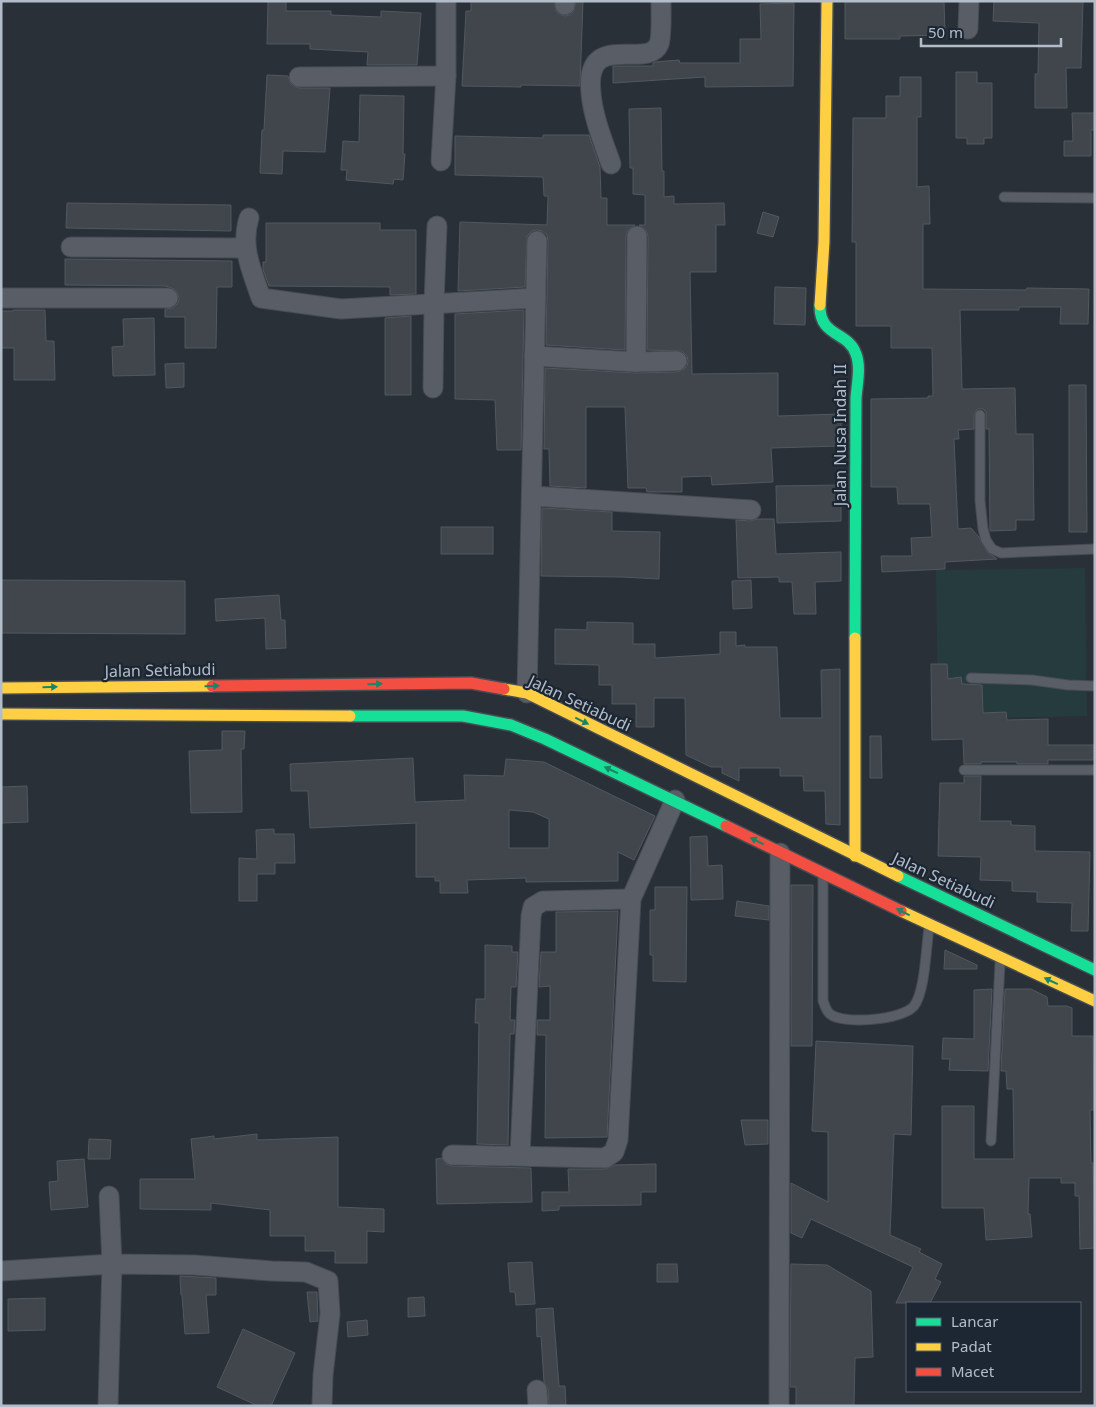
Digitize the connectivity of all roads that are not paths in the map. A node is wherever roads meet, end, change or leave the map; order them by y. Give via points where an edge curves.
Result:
1 (446, 1) edge
2 (661, 1) edge
3 (827, 1) edge
4 (968, 1) edge
5 (968, 29) dead end
6 (299, 76) dead end
7 (446, 76) junction
8 (441, 161) dead end
9 (611, 164) dead end
10 (1004, 197) dead end
11 (1095, 198) edge
12 (249, 218) dead end
13 (437, 226) dead end
14 (637, 236) dead end
15 (537, 241) dead end
16 (71, 247) dead end
17 (245, 248) junction
18 (1, 298) edge
19 (168, 298) dead end
20 (536, 298) junction
21 (434, 303) junction
22 (534, 356) junction
23 (677, 361) dead end
24 (636, 362) junction
25 (433, 388) dead end
26 (980, 415) dead end
27 (532, 496) junction
28 (751, 510) dead end
29 (1095, 549) edge
30 (971, 678) dead end
31 (1095, 686) edge
32 (1, 688) edge
33 (527, 693) junction
34 (1, 714) edge
35 (964, 770) dead end
36 (1095, 770) edge
37 (675, 800) junction
38 (780, 852) junction
39 (855, 856) junction
40 (823, 872) junction
41 (631, 899) junction
42 (930, 926) junction
43 (1000, 958) junction
44 (1095, 970) edge
45 (1095, 1001) edge
46 (991, 1141) dead end
47 (452, 1155) dead end
48 (520, 1155) junction
49 (109, 1196) dead end
50 (112, 1264) junction
51 (1, 1271) edge
52 (108, 1406) edge
53 (322, 1406) edge
54 (779, 1406) edge

1 - 7 street
2 - 9 street via 659,44 646,53 604,56 592,72 590,92
3 - 39 main road, Jalan Nusa Indah II via 820,314 822,324 856,353 858,370
4 - 5 street
6 - 7 street
7 - 8 street
10 - 11 lane
12 - 17 street
13 - 21 street
14 - 24 street
15 - 20 street
16 - 17 street
17 - 21 street via 261,298 341,309
18 - 19 street
20 - 21 street
20 - 22 street
21 - 25 street
22 - 24 street
22 - 27 street
23 - 24 street
26 - 29 lane via 980,501 986,540 992,548 1000,553
27 - 28 street
27 - 33 street
30 - 31 lane
32 -> 33 main road, Jalan Setiabudi via 471,683
33 -> 39 main road, Jalan Setiabudi
37 -> 34 main road via 520,728 464,716
35 - 36 lane
38 -> 37 main road
37 - 41 street
38 - 40 main road
38 - 54 street
39 - 44 main road, Jalan Setiabudi
42 -> 40 main road
40 - 42 lane via 823,1000 831,1016 849,1020 882,1019 913,1008 920,995
41 - 48 street via 543,901 533,907 530,916
41 - 48 street via 618,1140 614,1152 604,1158
42 - 43 main road
45 -> 43 main road
43 - 46 lane
47 - 48 street
49 - 50 street
50 - 51 street
50 - 52 street
50 - 53 street via 306,1272 328,1282 330,1314

